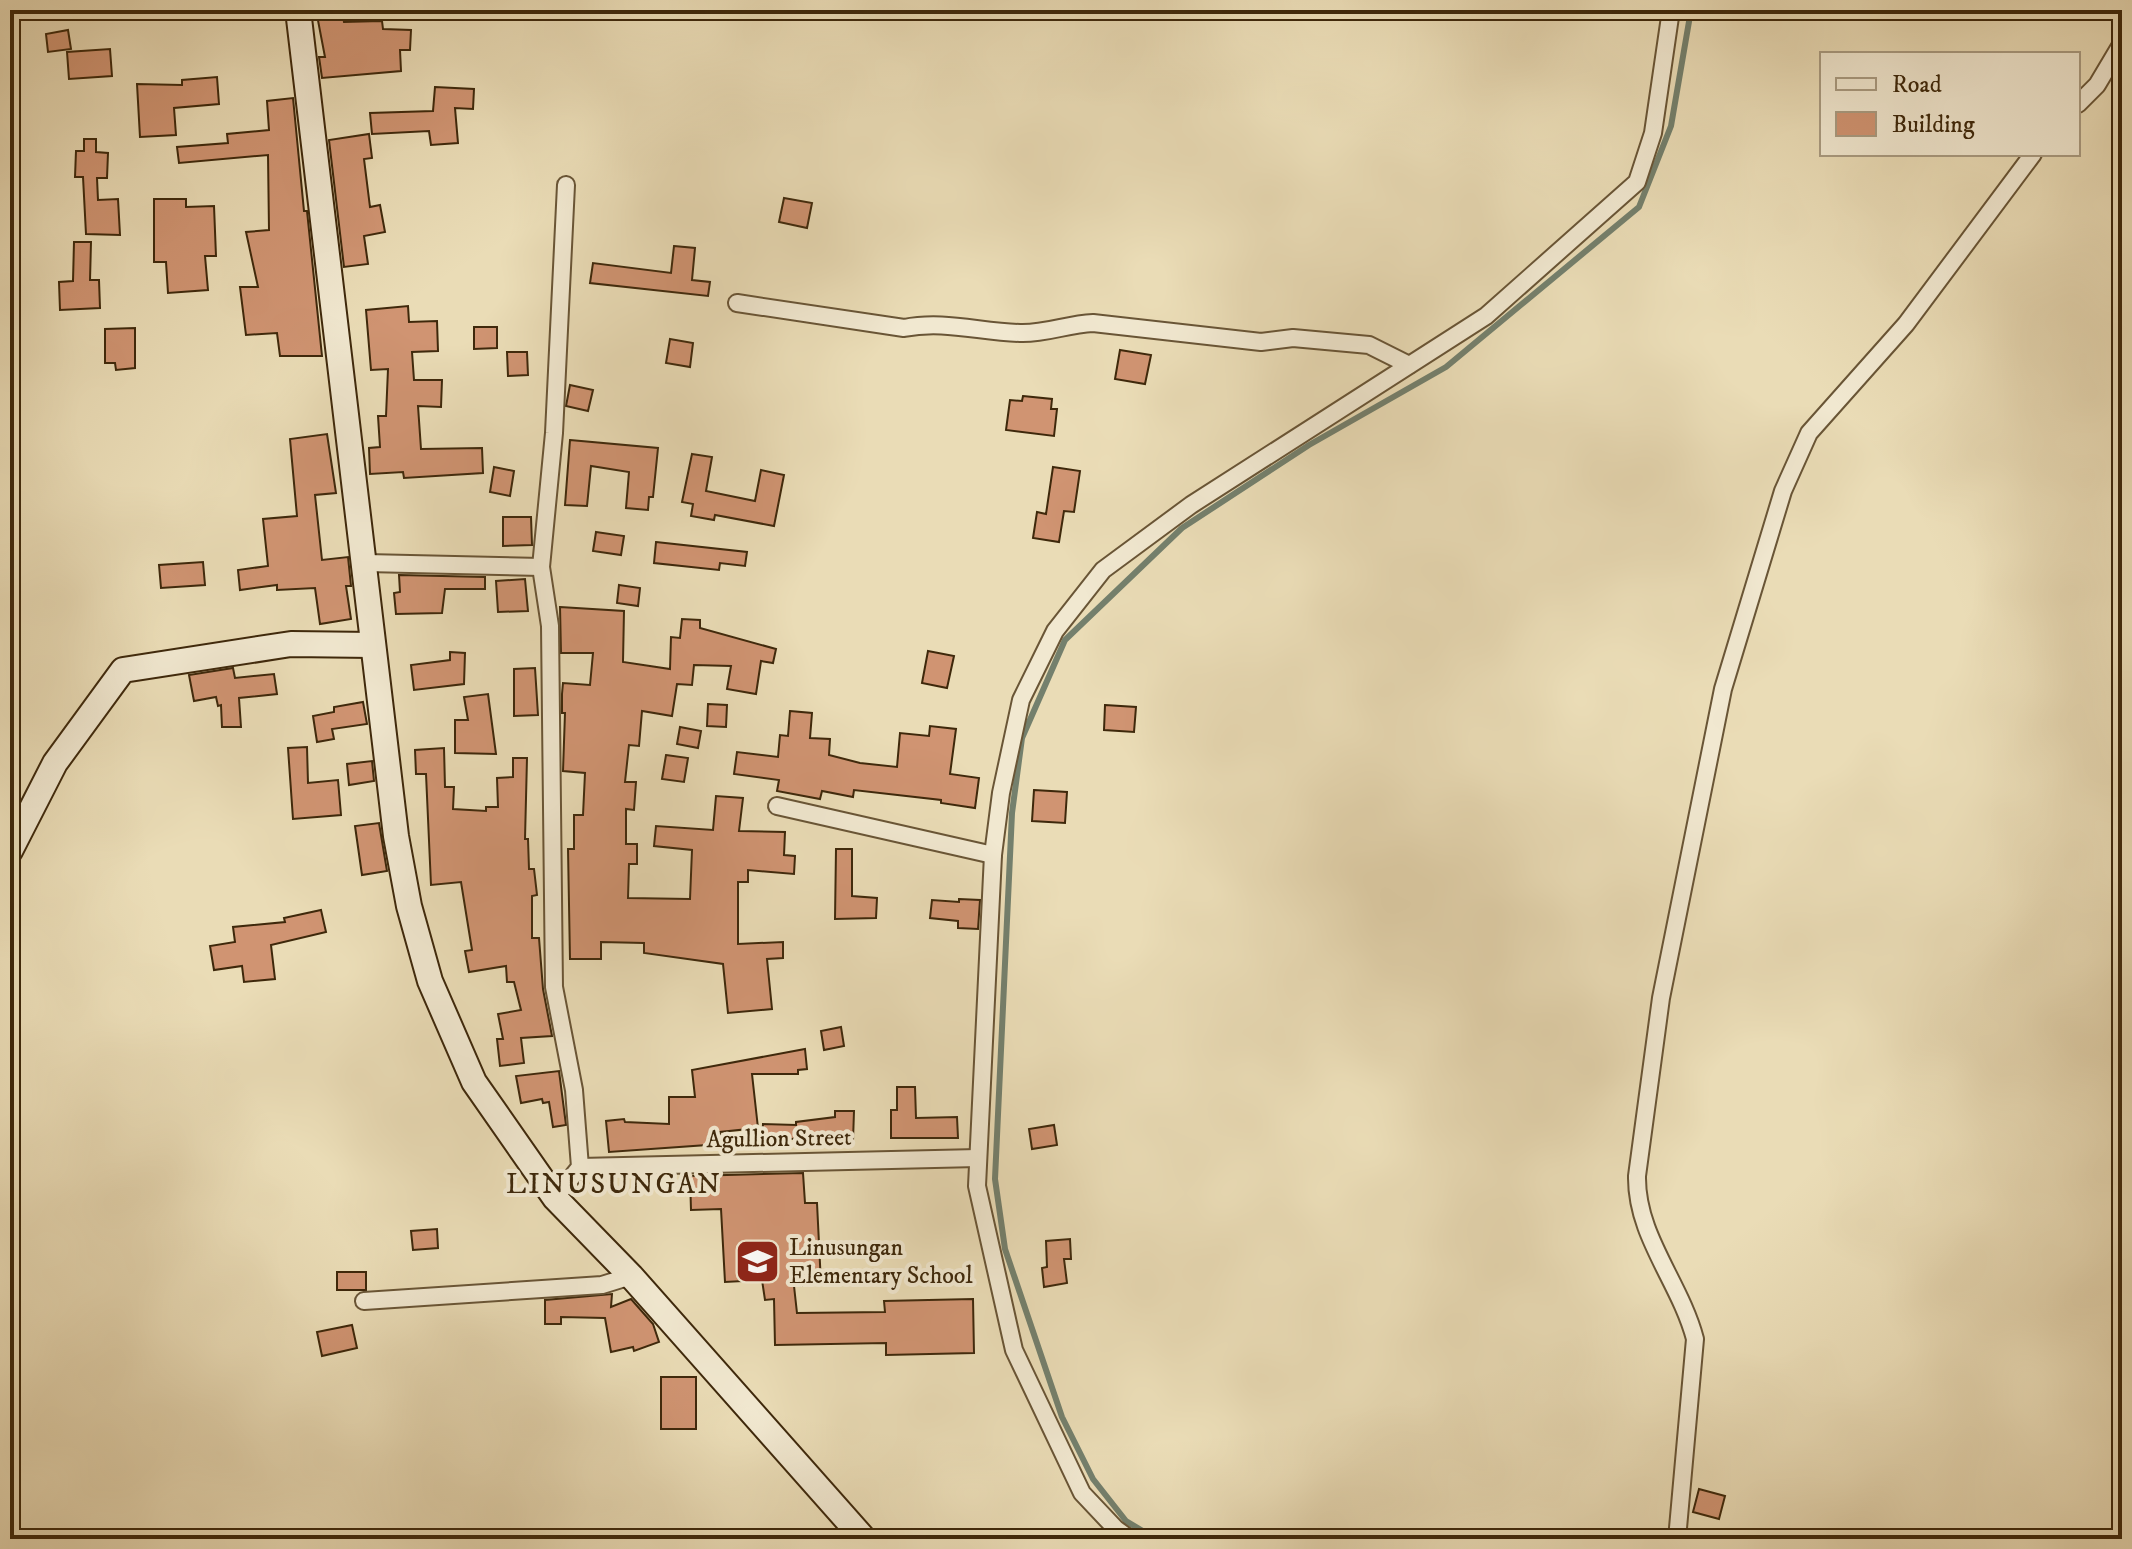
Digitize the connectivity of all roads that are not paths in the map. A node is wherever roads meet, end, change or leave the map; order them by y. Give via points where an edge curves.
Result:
1 (298, 10) edge
2 (1671, 10) edge
3 (2122, 43) edge
4 (2080, 102) edge
5 (2032, 156) edge
6 (566, 185) dead end
7 (737, 303) dead end
8 (1409, 365) junction
9 (366, 563) junction
10 (541, 567) junction
11 (373, 645) junction
12 (777, 806) dead end
13 (10, 851) edge
14 (993, 855) junction
15 (978, 1158) junction
16 (580, 1167) junction
17 (555, 1198) junction
18 (631, 1276) junction
19 (364, 1301) dead end
20 (864, 1539) edge
21 (1130, 1539) edge
22 (1677, 1539) edge

1 - 9 street
2 - 8 street via 1653,133 1637,182 1486,316
3 - 4 street
5 - 22 street via 1906,324 1809,433 1778,503 1723,689 1661,998 1637,1176 1637,1202 1646,1231 1687,1308 1695,1339
6 - 10 street via 554,433
7 - 8 street via 904,328 930,322 1044,334 1093,323 1261,342 1339,341 1369,345
8 - 14 street via 1191,505 1103,570 1055,631 1021,700
9 - 10 street
9 - 11 street
10 - 16 street via 550,626 554,987 574,1090
11 - 13 street via 291,644 123,670 55,763
11 - 17 street via 396,836 430,981 474,1082
12 - 14 street
14 - 15 street
15 - 16 street, Agullion Street
15 - 21 street via 977,1186 1014,1350 1082,1493
16 - 17 street
17 - 18 street
18 - 19 street via 602,1285
18 - 20 street

